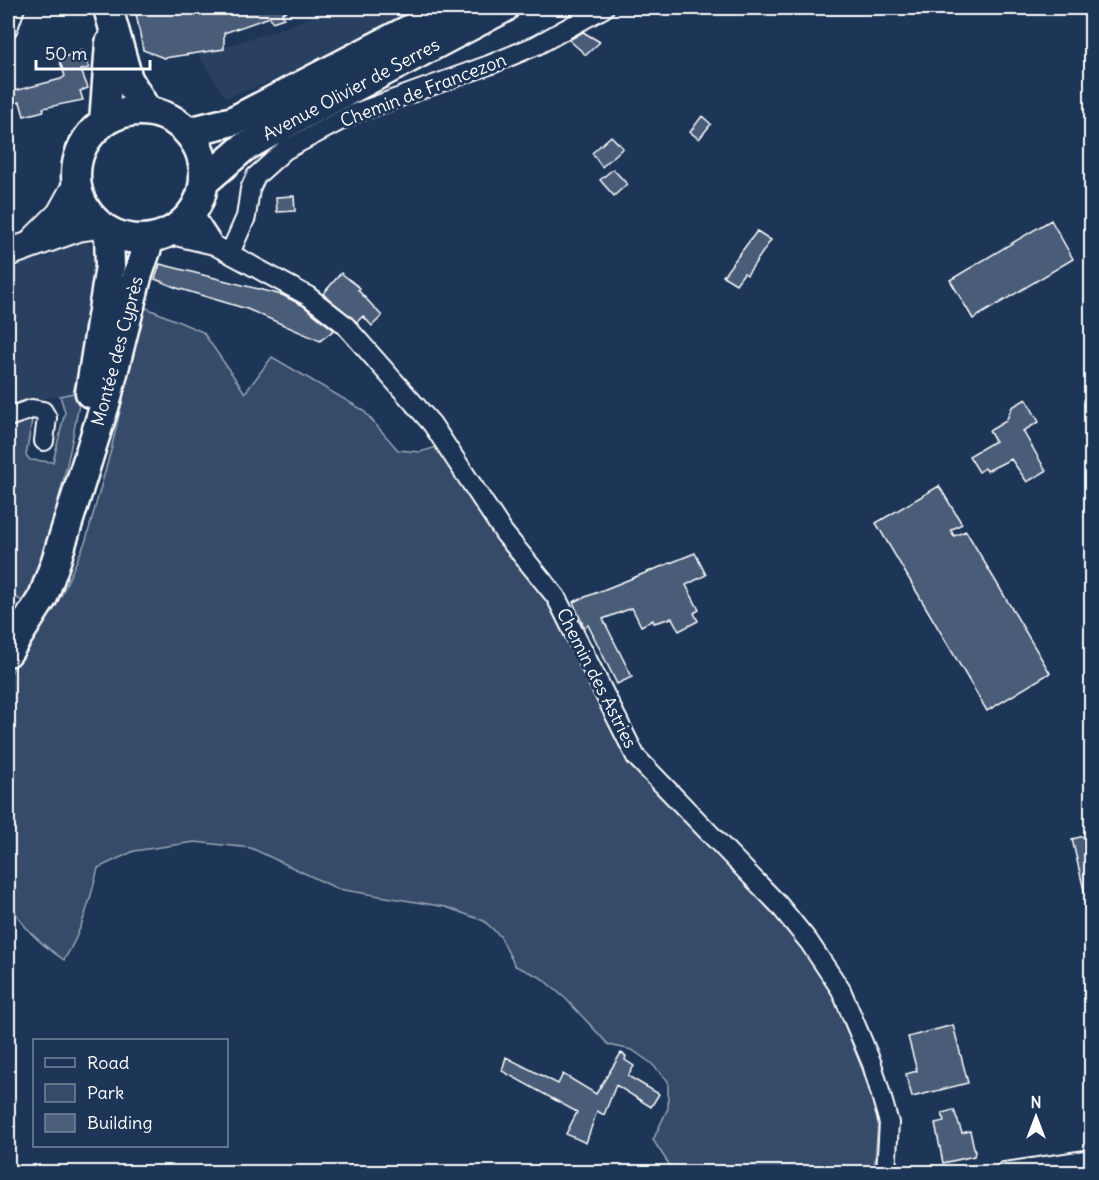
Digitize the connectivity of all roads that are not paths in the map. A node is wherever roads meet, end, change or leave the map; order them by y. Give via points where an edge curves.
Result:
1 (15, 8) edge
2 (451, 8) edge
3 (504, 8) edge
4 (604, 8) edge
5 (109, 16) edge
6 (8, 28) edge
7 (147, 111) junction
8 (104, 122) junction
9 (188, 132) junction
10 (205, 181) junction
11 (76, 185) junction
12 (193, 213) junction
13 (103, 228) junction
14 (159, 236) junction
15 (18, 249) edge
16 (222, 249) junction
17 (8, 417) edge
18 (44, 441) dead end
19 (84, 463) junction
20 (8, 652) edge
21 (1092, 1159) edge
22 (886, 1173) edge
23 (1005, 1173) edge

1 - 6 street
2 - 9 main road, Avenue Olivier de Serres via 233,121
3 - 10 main road, Avenue Olivier de Serres via 282,125 243,148
4 - 16 street, Chemin de Francezon via 537,45 353,114 285,150 256,176 246,217
5 - 7 main road via 128,79
5 - 8 main road
7 - 8 main road via 117,115
7 - 9 main road via 176,122
8 - 11 main road via 81,149
9 - 10 main road via 204,163
10 - 12 main road
11 - 13 main road via 87,213
11 - 15 street via 53,222
12 - 14 main road via 181,225
12 - 16 street, Chemin des Astries
13 - 14 main road via 129,239
13 - 15 street via 78,228
13 - 19 main road, Montée des Cyprès via 110,266 88,408
14 - 16 street, Chemin des Astries
14 - 19 main road, Montée des Cyprès via 137,277 106,401
16 - 22 street, Chemin des Astries via 308,296 344,324 432,424 504,533 556,597 636,757 779,905 809,942 841,990 872,1064 889,1123
17 - 18 street via 26,410 42,411 47,418
19 - 20 main road, Montée des Cyprès via 43,597
21 - 23 street

